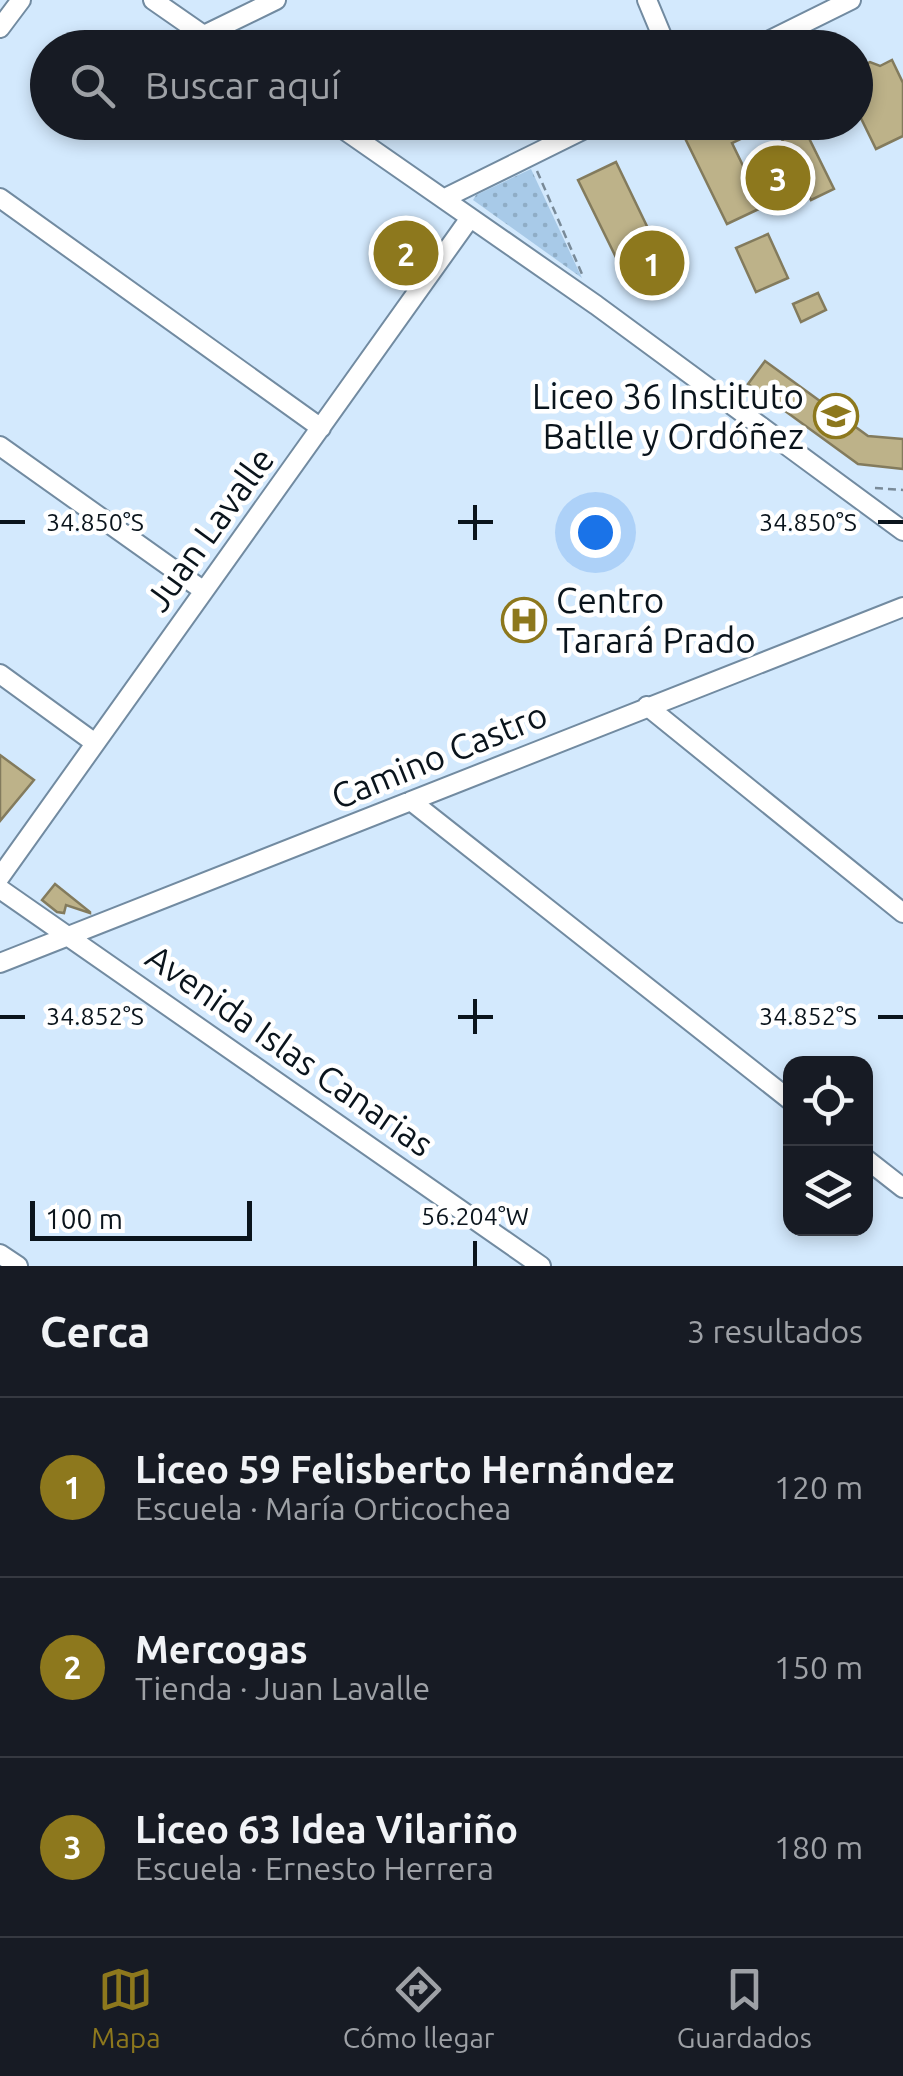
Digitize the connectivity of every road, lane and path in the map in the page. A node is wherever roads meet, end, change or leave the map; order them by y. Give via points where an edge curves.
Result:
1 (20, 0) edge
2 (153, 0) edge
3 (276, 0) edge
4 (646, 0) edge
5 (852, 0) edge
6 (0, 28) edge
7 (197, 30) edge
8 (214, 30) edge
9 (659, 30) edge
10 (791, 30) edge
11 (360, 140) edge
12 (563, 140) edge
13 (530, 156) junction
14 (0, 198) edge
15 (445, 198) junction
16 (470, 218) junction
17 (581, 272) dead end
18 (320, 428) junction
19 (0, 446) edge
20 (903, 490) edge
21 (852, 494) junction
22 (903, 530) edge
23 (204, 592) junction
24 (903, 607) edge
25 (0, 674) edge
26 (647, 706) junction
27 (96, 743) junction
28 (411, 801) junction
29 (0, 877) edge
30 (0, 889) edge
31 (903, 912) edge
32 (70, 936) junction
33 (0, 964) edge
34 (783, 1094) edge
35 (873, 1164) edge
36 (903, 1188) edge
37 (0, 1254) edge
38 (18, 1266) edge
39 (541, 1266) edge

1 - 6 street
2 - 7 street
3 - 8 street
4 - 9 street
5 - 10 street
11 - 15 street
12 - 13 street
13 - 15 street
13 - 17 path
14 - 18 street
15 - 16 street
16 - 18 street, Juan Lavalle
16 - 21 street
18 - 23 street, Juan Lavalle
19 - 23 street
20 - 21 path
21 - 22 street
23 - 27 street, Juan Lavalle
24 - 26 street, Camino Castro
25 - 27 street
26 - 28 street, Camino Castro
26 - 31 street
27 - 29 street, Juan Lavalle
28 - 32 street, Camino Castro
28 - 34 street
30 - 32 street, Avenida Islas Canarias
32 - 33 street, Camino Castro
32 - 39 street, Avenida Islas Canarias
35 - 36 street
37 - 38 street

